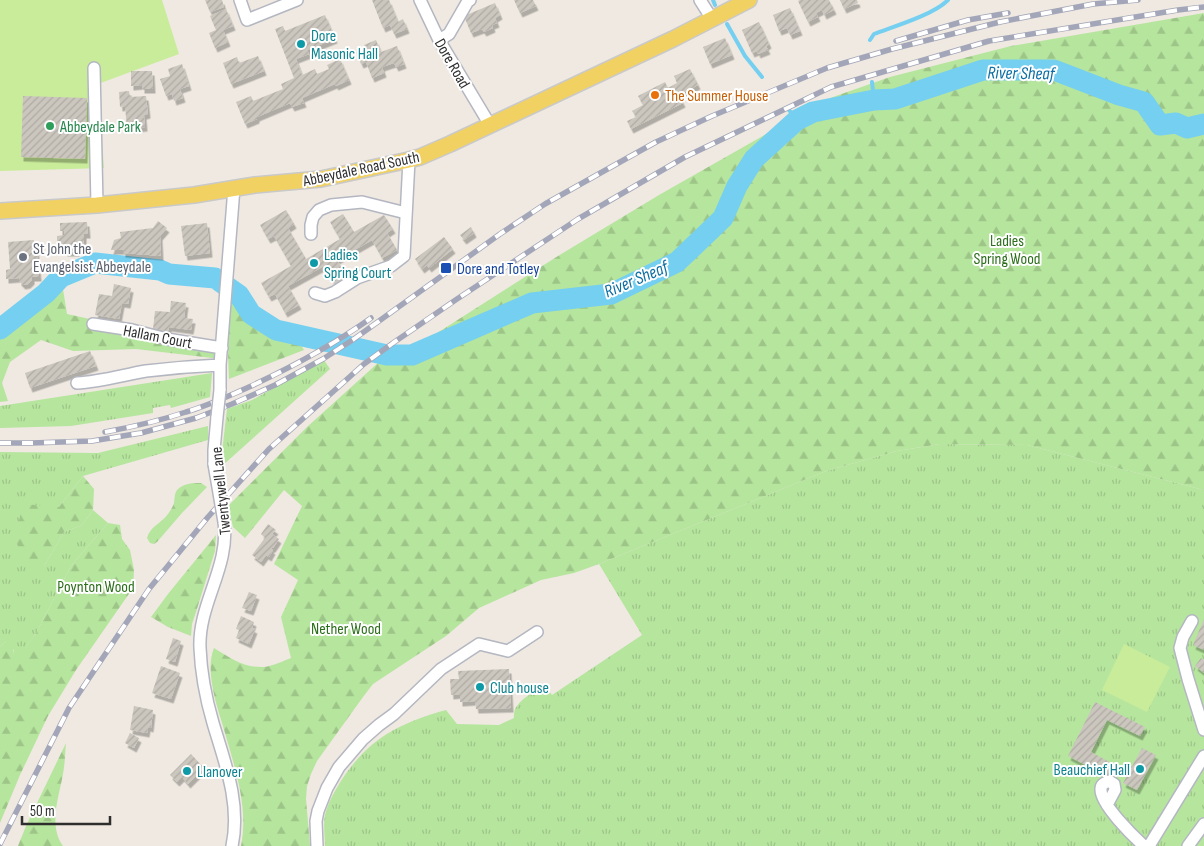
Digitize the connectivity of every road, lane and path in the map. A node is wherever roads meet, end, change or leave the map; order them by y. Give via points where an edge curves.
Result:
1 (240, 0) edge
2 (297, 0) edge
3 (420, 0) edge
4 (470, 0) edge
5 (700, 0) edge
6 (748, 0) edge
7 (712, 18) junction
8 (439, 40) junction
9 (94, 68) dead end
10 (490, 125) junction
11 (409, 160) junction
12 (234, 188) junction
13 (97, 205) junction
14 (0, 211) edge
15 (406, 213) junction
16 (311, 234) dead end
17 (315, 293) dead end
18 (94, 324) dead end
19 (222, 348) junction
20 (220, 366) junction
21 (77, 383) dead end
22 (1192, 621) dead end
23 (537, 632) dead end
24 (1204, 730) edge
25 (1204, 756) edge
26 (1107, 805) dead end
27 (1204, 824) edge
28 (232, 846) edge
29 (317, 846) edge
30 (1144, 846) edge
31 (1149, 846) edge
32 (1188, 846) edge

1 - 2 street via 247,20
3 - 8 street, Dore Road
4 - 8 street via 449,34
5 - 7 street
6 - 7 main road, Abbeydale Road South
7 - 10 main road, Abbeydale Road South
8 - 10 street, Dore Road
9 - 13 street
10 - 11 main road, Abbeydale Road South
11 - 12 main road, Abbeydale Road South via 322,179
11 - 15 street
12 - 13 main road, Abbeydale Road South
12 - 19 street, Twentywell Lane
13 - 14 main road, Abbeydale Road South
15 - 16 street via 362,202 331,205 316,212 311,222
15 - 17 street via 404,256 391,266 357,278 335,292 325,296
18 - 19 street, Hallam Court
19 - 20 street, Twentywell Lane
20 - 21 street via 147,371
20 - 28 street, Twentywell Lane, bridge via 214,464 225,539 223,557 203,618 200,646 204,687 231,784 235,818
22 - 24 street via 1180,648
23 - 29 street via 508,650 479,644 441,669 363,739 331,779 317,816
25 - 31 street
26 - 30 street
27 - 32 street

